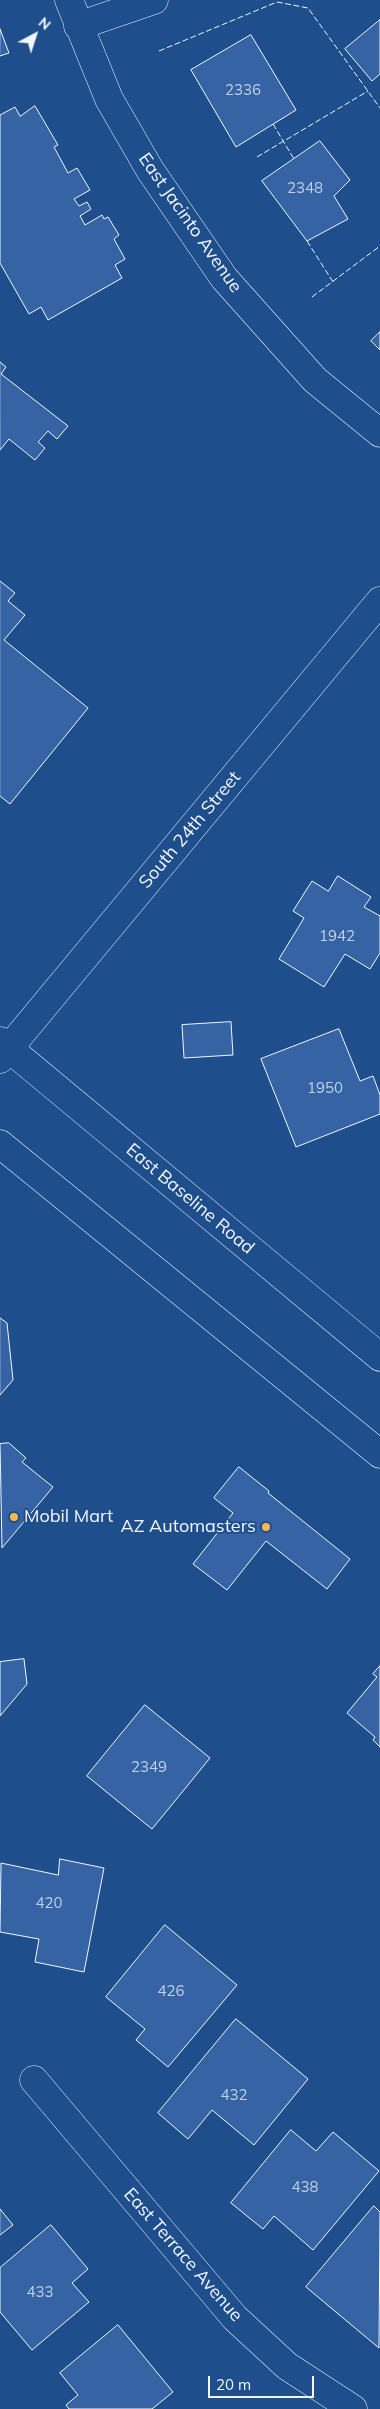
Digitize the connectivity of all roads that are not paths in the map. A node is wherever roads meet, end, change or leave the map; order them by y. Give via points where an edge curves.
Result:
1 (69, 0) edge
2 (154, 0) edge
3 (78, 26) junction
4 (380, 433) edge
5 (380, 601) edge
6 (3, 1050) edge
7 (0, 1144) edge
8 (380, 1357) edge
9 (380, 1454) edge
10 (34, 2080) dead end
11 (353, 2409) edge

1 - 3 street, East Jacinto Avenue
2 - 3 street
3 - 4 street, East Jacinto Avenue via 110,99 150,170 224,278 316,380
5 - 6 street, South 24th Street
6 - 8 street, East Baseline Road
7 - 9 street
10 - 11 street, East Terrace Avenue via 236,2318 288,2366

